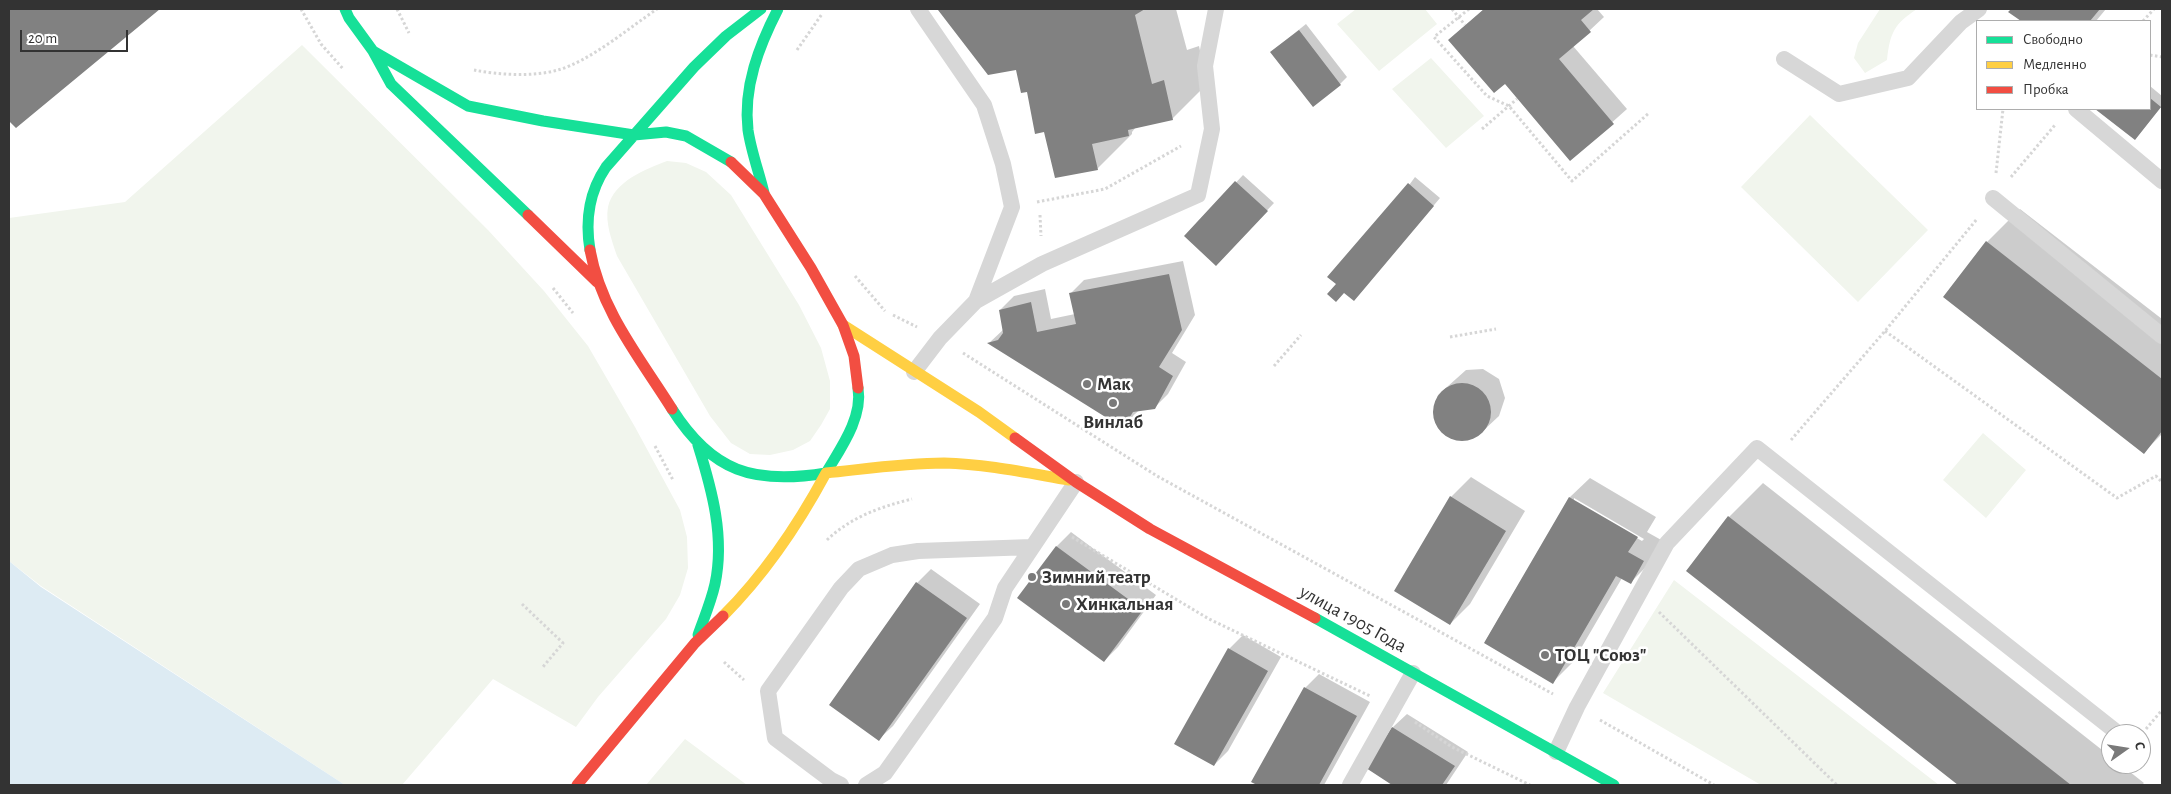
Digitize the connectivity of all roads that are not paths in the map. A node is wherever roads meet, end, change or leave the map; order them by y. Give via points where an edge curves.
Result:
1 (344, 9) edge
2 (761, 9) edge
3 (778, 9) edge
4 (918, 9) edge
5 (1216, 9) edge
6 (1979, 9) edge
7 (373, 52) junction
8 (1784, 59) dead end
9 (2077, 110) edge
10 (634, 135) junction
11 (2162, 181) edge
12 (764, 194) junction
13 (1993, 198) road end
14 (597, 282) junction
15 (976, 301) junction
16 (843, 325) junction
17 (2160, 328) edge
18 (914, 372) junction
19 (698, 445) junction
20 (826, 473) junction
21 (1076, 482) junction
22 (1032, 547) junction
23 (694, 644) junction
24 (1413, 673) junction
25 (2106, 724) edge
26 (1556, 752) junction
27 (578, 785) edge
28 (841, 785) edge
29 (866, 785) edge
30 (1350, 785) edge
31 (1614, 785) edge

1 - 7 main road
2 - 10 main road via 714,46
3 - 12 main road via 764,34 746,107 748,130
4 - 15 lane via 984,105 1003,164 1012,207
5 - 15 lane via 1205,66 1212,129 1198,195 1042,264
6 - 8 lane via 1961,22 1908,78 1838,94
7 - 10 main road via 468,106
7 - 14 main road via 391,84
9 - 11 lane
10 - 12 main road via 666,132 686,136 723,156
10 - 14 main road via 603,170 592,191 588,244
12 - 16 main road
13 - 17 lane
14 - 19 main road via 630,344
15 - 18 lane via 940,338
16 - 18 main road, улица 1905 Года
16 - 20 main road via 854,356 858,392 855,415 847,437
18 - 21 main road, улица 1905 Года via 980,412
19 - 20 main road via 730,466 762,476 786,478
19 - 23 main road via 715,506 718,562 713,592
20 - 21 main road via 907,465 981,466
20 - 23 main road via 774,559
21 - 22 lane
21 - 24 main road, улица 1905 Года via 1150,529
22 - 28 lane via 918,551 892,555 859,570 841,588 768,691 775,738
22 - 29 lane via 1005,588 995,618 885,773
23 - 27 main road
24 - 26 main road, улица 1905 Года
24 - 30 lane
25 - 26 lane via 1757,448 1667,543 1577,707
26 - 31 main road, улица 1905 Года

